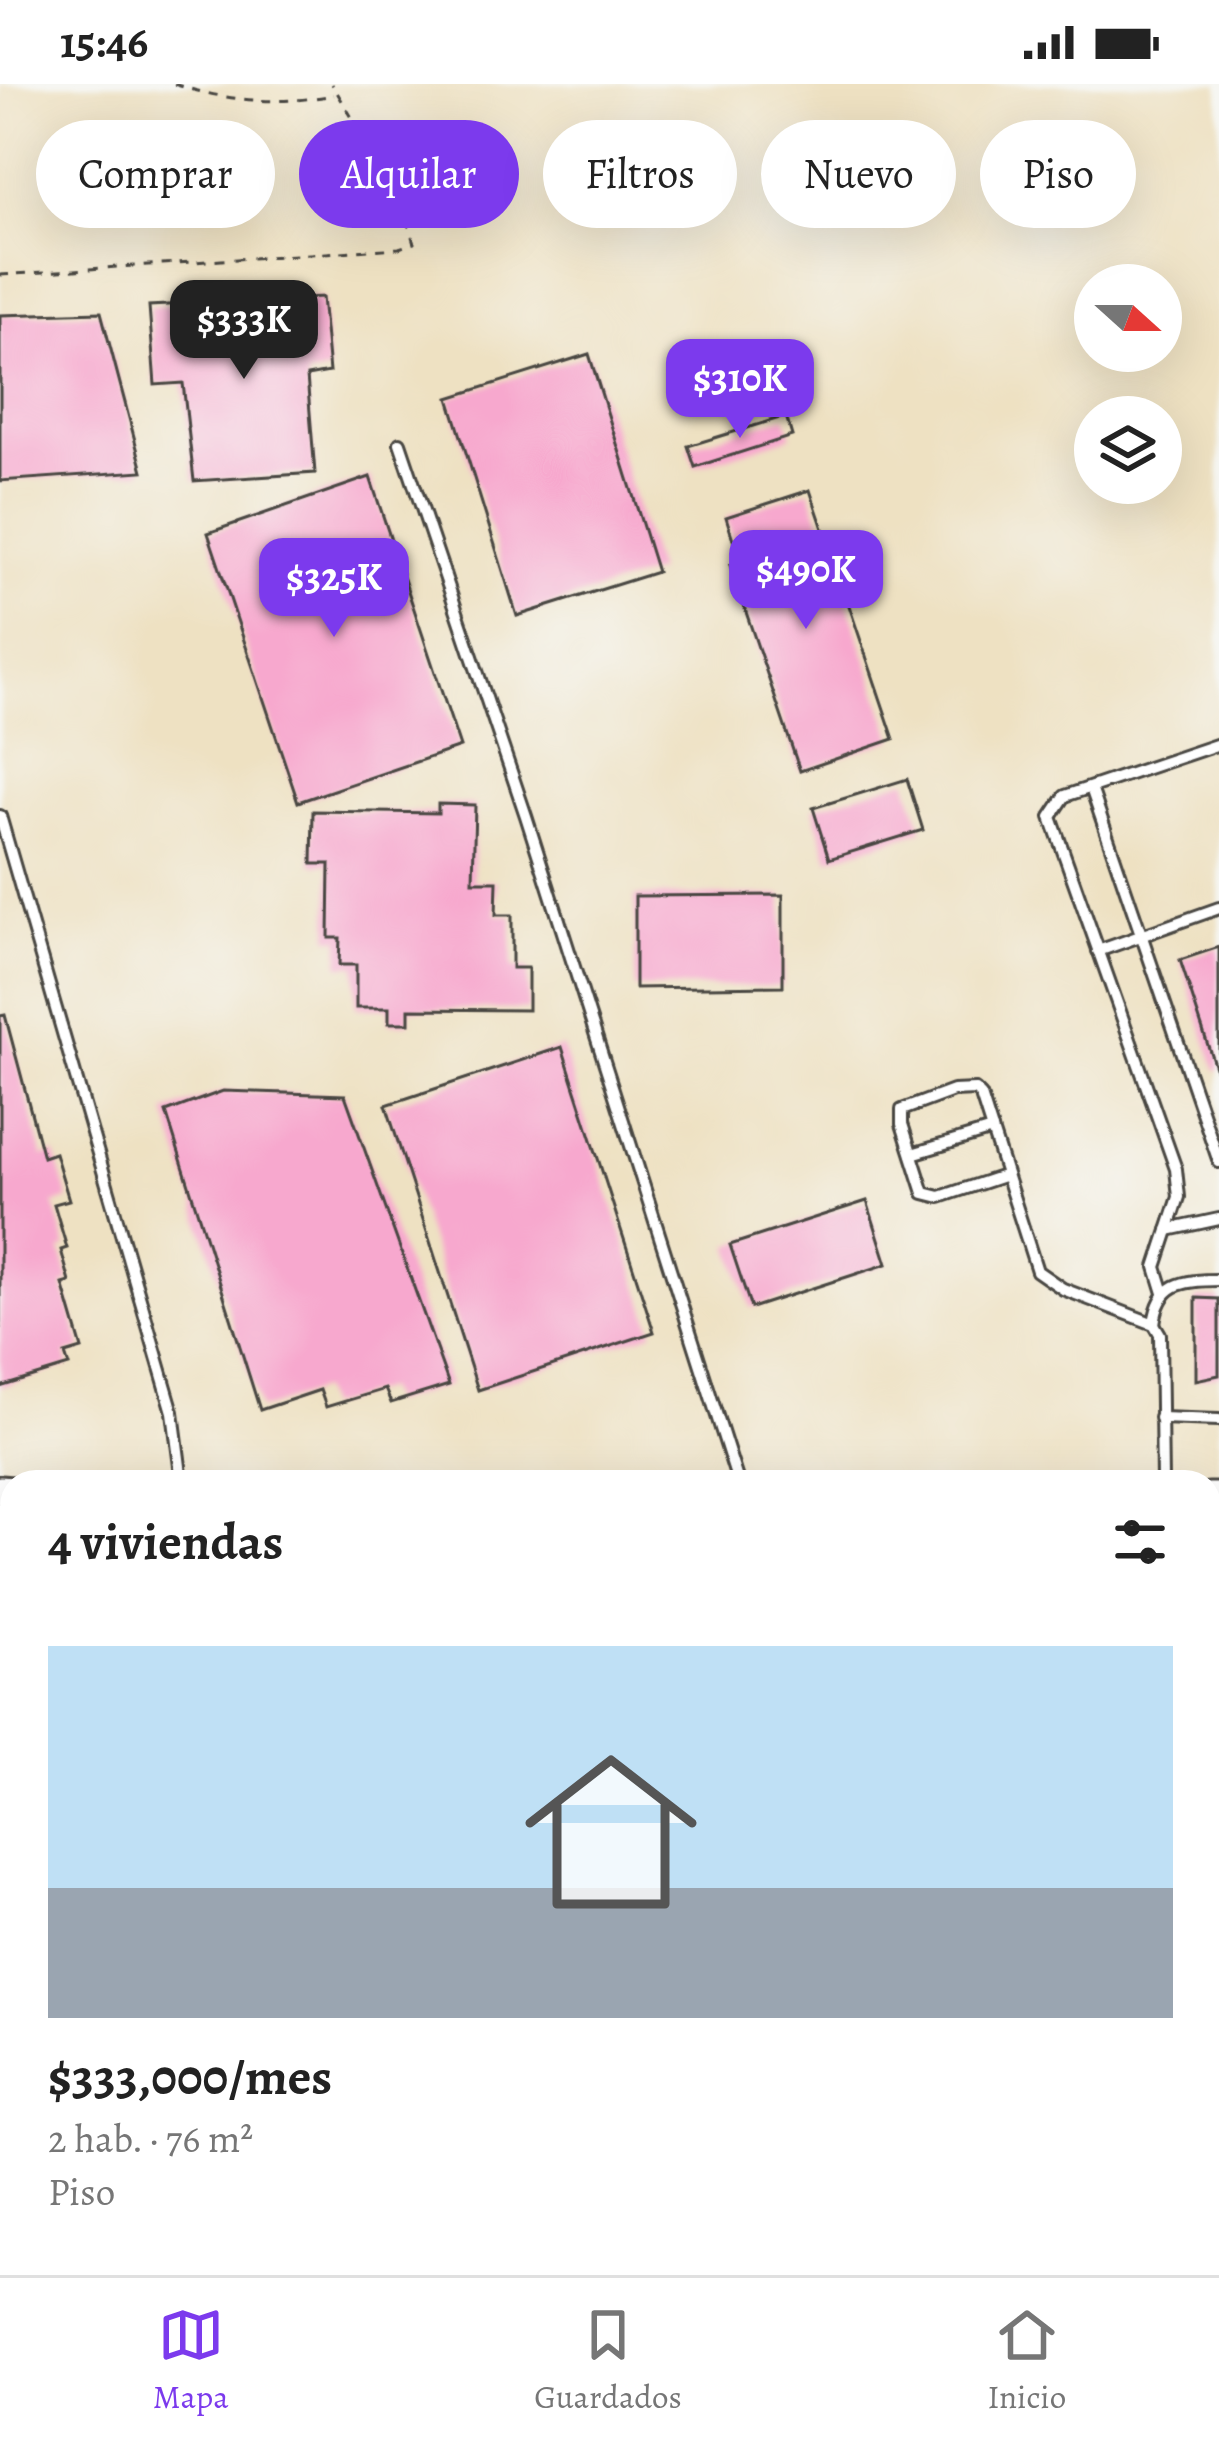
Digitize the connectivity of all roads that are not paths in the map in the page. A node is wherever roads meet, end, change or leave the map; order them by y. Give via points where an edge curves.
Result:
1 (400, 443) dead end
2 (1219, 744) edge
3 (1090, 788) junction
4 (0, 816) edge
5 (1219, 908) edge
6 (1142, 935) junction
7 (1098, 951) junction
8 (992, 1130) junction
9 (912, 1154) junction
10 (1219, 1162) edge
11 (1006, 1174) junction
12 (1219, 1219) edge
13 (1168, 1230) junction
14 (1219, 1280) edge
15 (1164, 1293) junction
16 (1154, 1324) junction
17 (1160, 1418) junction
18 (1219, 1420) edge
19 (181, 1470) edge
20 (734, 1470) edge
21 (1162, 1470) edge

1 - 20 lane
2 - 3 lane
3 - 6 lane
3 - 7 lane via 1065,796 1052,818
4 - 19 lane via 173,1412
5 - 6 lane
6 - 7 lane
6 - 10 lane
7 - 13 lane via 1176,1169 1179,1197
8 - 9 lane
8 - 9 lane via 975,1090 953,1091 902,1110
8 - 11 lane
9 - 11 lane via 932,1197
11 - 16 lane via 1036,1271
12 - 13 lane
13 - 15 lane via 1156,1267
14 - 15 lane
15 - 16 lane
16 - 17 lane
17 - 18 lane
17 - 21 lane

